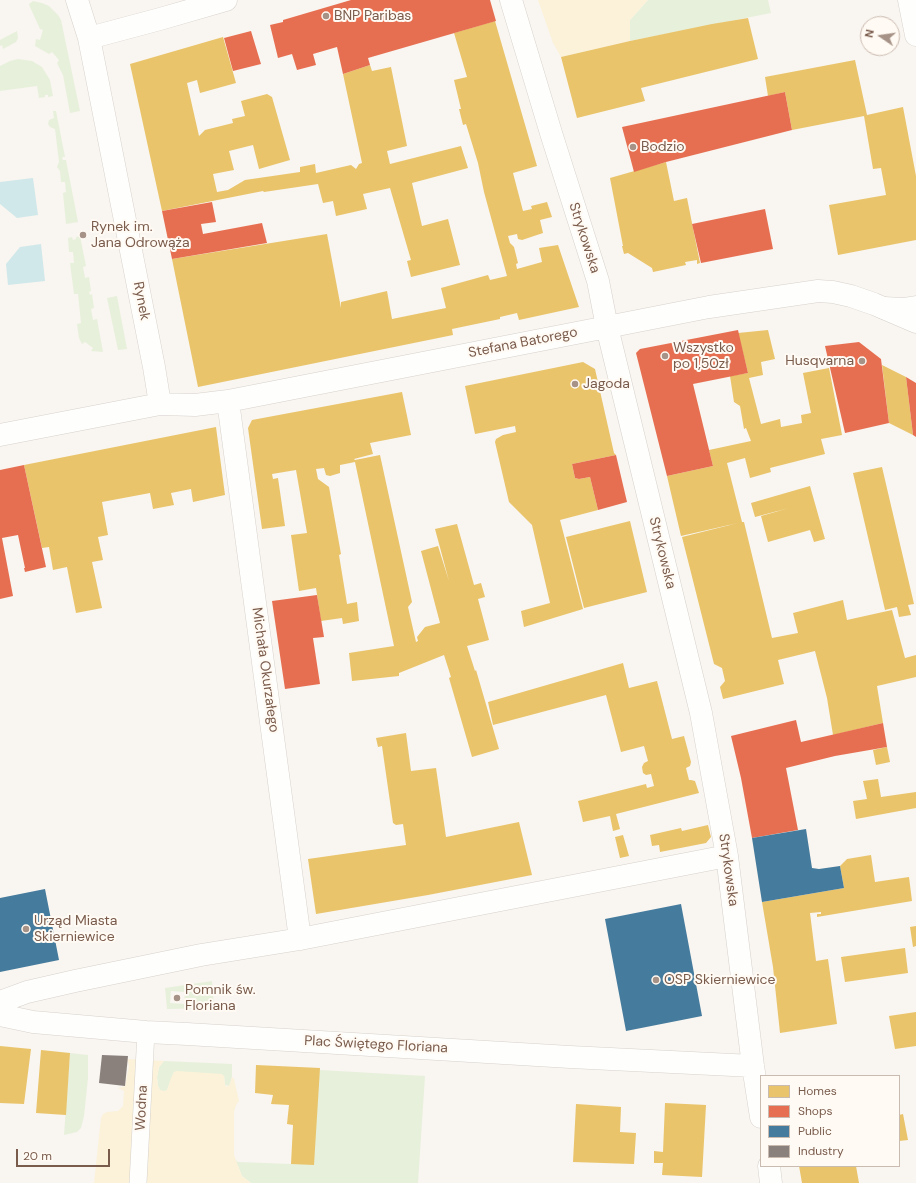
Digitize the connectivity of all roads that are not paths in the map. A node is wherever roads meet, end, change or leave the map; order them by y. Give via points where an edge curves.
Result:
1 (77, 0) edge
2 (226, 0) edge
3 (511, 0) edge
4 (909, 0) edge
5 (916, 35) edge
6 (89, 38) junction
7 (916, 307) edge
8 (884, 308) junction
9 (916, 322) edge
10 (607, 327) junction
11 (228, 401) junction
12 (160, 404) junction
13 (0, 435) edge
14 (727, 856) junction
15 (300, 939) junction
16 (0, 1002) edge
17 (0, 1015) edge
18 (146, 1032) junction
19 (753, 1066) junction
20 (760, 1111) edge
21 (769, 1167) edge
22 (138, 1183) edge
23 (771, 1183) edge

1 - 6 street, Rynek
2 - 6 street
3 - 10 street, Strykowska via 598,281
4 - 5 street
6 - 12 street, Rynek
7 - 8 street, Stefana Batorego
8 - 9 street, Stefana Batorego
8 - 10 street, Stefana Batorego via 851,296 818,291 709,307
10 - 11 street, Stefana Batorego
10 - 14 street, Strykowska via 701,714
11 - 12 street, Stefana Batorego via 195,405
11 - 15 street, Michała Okurzałego
12 - 13 street
14 - 15 street
14 - 19 street, Strykowska
15 - 16 street via 201,955 75,981 20,994
17 - 18 street, Plac Świętego Floriana via 33,1022
18 - 19 street, Plac Świętego Floriana
18 - 22 lane, Wodna
19 - 20 street, Strykowska
21 - 23 street

